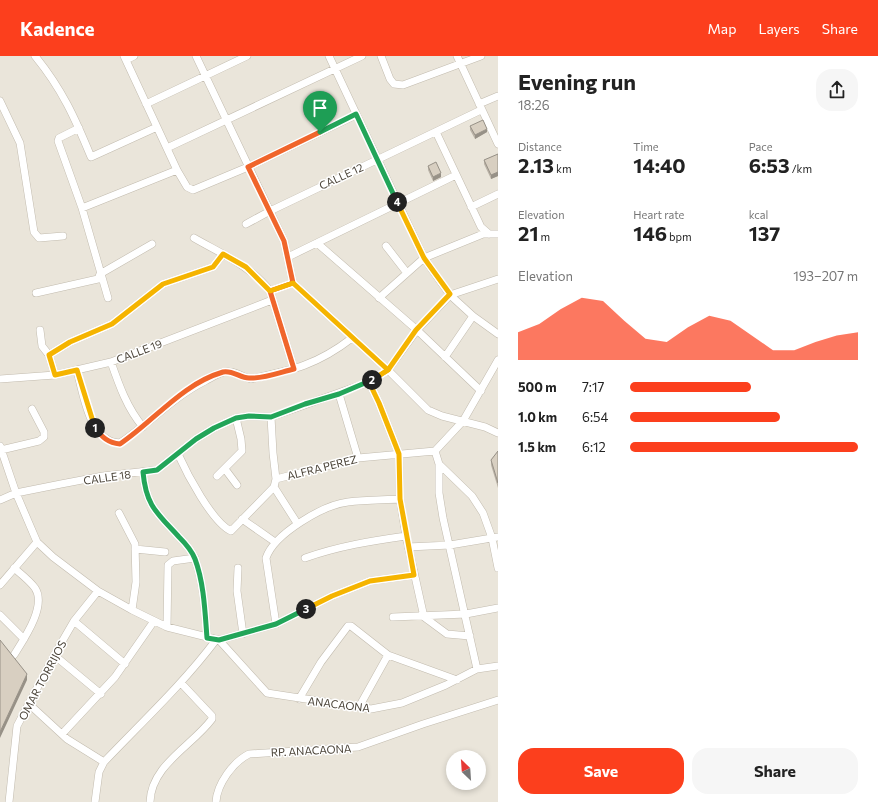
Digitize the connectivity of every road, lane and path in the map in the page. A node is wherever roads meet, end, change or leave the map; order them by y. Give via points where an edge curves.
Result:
1 (35, 56) edge
2 (134, 56) edge
3 (196, 56) edge
4 (247, 56) edge
5 (328, 56) edge
6 (362, 56) edge
7 (381, 56) edge
8 (457, 56) edge
9 (481, 56) edge
10 (125, 58) edge
11 (461, 63) junction
12 (334, 69) junction
13 (205, 76) junction
14 (498, 96) edge
15 (0, 101) edge
16 (146, 104) junction
17 (480, 107) junction
18 (356, 114) junction
19 (226, 120) junction
20 (157, 127) junction
21 (79, 128) junction
22 (436, 132) junction
23 (498, 142) edge
24 (167, 148) junction
25 (377, 160) junction
26 (248, 167) junction
27 (177, 170) junction
28 (456, 175) junction
29 (498, 194) edge
30 (398, 203) junction
31 (471, 207) junction
32 (82, 208) junction
33 (270, 211) junction
34 (246, 224) dead end
35 (489, 234) junction
36 (498, 234) edge
37 (63, 236) dead end
38 (194, 238) dead end
39 (317, 243) junction
40 (152, 244) dead end
41 (386, 246) dead end
42 (223, 254) junction
43 (288, 257) junction
44 (424, 258) junction
45 (407, 273) junction
46 (100, 274) junction
47 (498, 279) edge
48 (293, 283) junction
49 (270, 291) junction
50 (36, 293) dead end
51 (450, 294) junction
52 (108, 298) dead end
53 (379, 298) junction
54 (272, 300) junction
55 (473, 316) junction
56 (40, 330) dead end
57 (419, 333) junction
58 (498, 334) edge
59 (352, 338) junction
60 (49, 355) junction
61 (445, 357) junction
62 (498, 360) edge
63 (111, 362) junction
64 (294, 369) junction
65 (77, 370) junction
66 (388, 370) junction
67 (55, 375) junction
68 (0, 379) edge
69 (369, 382) junction
70 (481, 391) junction
71 (339, 394) junction
72 (32, 409) dead end
73 (271, 417) junction
74 (236, 418) junction
75 (463, 421) junction
76 (143, 427) junction
77 (498, 433) edge
78 (1, 448) edge
79 (435, 451) junction
80 (178, 454) junction
81 (399, 454) junction
82 (358, 458) junction
83 (439, 464) junction
84 (224, 469) junction
85 (143, 472) junction
86 (217, 476) dead end
87 (276, 479) junction
88 (237, 485) dead end
89 (274, 486) junction
90 (16, 493) junction
91 (400, 499) junction
92 (0, 500) edge
93 (119, 513) dead end
94 (242, 519) junction
95 (297, 523) junction
96 (406, 536) junction
97 (495, 538) edge
98 (36, 542) junction
99 (275, 542) junction
100 (450, 545) junction
101 (408, 547) junction
102 (135, 549) junction
103 (165, 552) dead end
104 (195, 558) junction
105 (305, 558) dead end
106 (14, 568) junction
107 (238, 568) dead end
108 (498, 568) edge
109 (414, 575) junction
110 (0, 585) edge
111 (98, 591) junction
112 (498, 608) edge
113 (132, 610) junction
114 (0, 614) edge
115 (466, 614) junction
116 (392, 617) dead end
117 (424, 617) junction
118 (74, 621) junction
119 (154, 621) junction
120 (276, 624) junction
121 (167, 627) junction
122 (243, 634) junction
123 (470, 636) junction
124 (207, 638) junction
125 (24, 639) junction
126 (217, 640) junction
127 (14, 654) dead end
128 (54, 655) junction
129 (388, 655) junction
130 (125, 664) junction
131 (498, 666) edge
132 (477, 669) junction
133 (457, 680) junction
134 (181, 683) junction
135 (101, 694) junction
136 (299, 699) junction
137 (498, 700) edge
138 (29, 704) junction
139 (359, 707) junction
140 (62, 734) junction
141 (104, 762) junction
142 (9, 802) edge
143 (95, 802) edge
144 (150, 802) edge
145 (216, 802) edge

1 - 21 street via 53,78
2 - 10 street
3 - 13 street
4 - 13 street
5 - 12 street
6 - 12 street
7 - 11 street via 390,79 394,84 403,85
8 - 11 street
9 - 11 street
10 - 16 street
11 - 17 street
12 - 18 street
12 - 19 street
13 - 16 street
13 - 19 street
14 - 17 street, CALLE 12
15 - 37 street via 20,143 34,232 43,239
16 - 20 street
17 - 22 street, CALLE 12
17 - 23 street
18 - 25 street
18 - 26 street
19 - 24 street
19 - 26 street
20 - 21 street via 91,156
20 - 24 street
21 - 32 street via 59,138 58,141
22 - 25 street, CALLE 12
22 - 28 street
24 - 27 street
25 - 30 street
25 - 33 street, CALLE 12
26 - 27 street via 193,190 187,187
26 - 33 street
27 - 32 street
28 - 30 street
28 - 31 street
29 - 31 street
30 - 39 street
30 - 44 street
31 - 35 street via 481,227
32 - 46 street
33 - 34 street, CALLE 12
33 - 43 street via 284,241
35 - 36 street
35 - 44 street via 483,234
38 - 42 street
39 - 43 street
39 - 53 street
40 - 46 street
41 - 45 street
42 - 49 street via 246,267
42 - 60 street via 213,267 163,284 112,324 70,342
43 - 48 street
44 - 45 street
44 - 51 street
45 - 53 street
46 - 50 street via 98,279
46 - 52 street
47 - 51 street
48 - 49 street
48 - 59 street
49 - 54 street
51 - 55 street
51 - 57 street, CALLE 18
53 - 57 street
54 - 63 street, CALLE 19
54 - 64 street
55 - 58 street
55 - 61 street
56 - 60 street via 42,346
57 - 61 street
57 - 66 street, CALLE 18
59 - 64 street via 326,356 307,366
59 - 66 street
60 - 67 street
61 - 70 street
62 - 70 street
63 - 65 street, CALLE 19
63 - 76 street via 133,415
64 - 76 street via 251,379 232,372 224,372 198,384 177,398
65 - 67 street, CALLE 19
65 - 76 street via 94,427 102,437 120,444
66 - 69 street, CALLE 18
66 - 75 street via 428,410
67 - 68 street, CALLE 19
69 - 71 street, CALLE 18
69 - 81 street
70 - 75 street
71 - 73 street, CALLE 18
71 - 82 street
72 - 78 street via 44,437 39,441
73 - 74 street, CALLE 18
73 - 87 street
74 - 80 street, CALLE 18 via 196,439
74 - 84 street via 243,445 242,451
75 - 77 street
75 - 79 street
78 - 90 street
79 - 81 street, ALFRA PEREZ
79 - 83 street
80 - 85 street, CALLE 18 via 157,470
80 - 94 street, ALFRA PEREZ via 204,501 229,531
81 - 82 street, ALFRA PEREZ
81 - 91 street
82 - 87 street, ALFRA PEREZ
83 - 97 street via 479,505
83 - 100 street via 439,493
84 - 86 street
84 - 88 street
85 - 90 street, CALLE 18 via 103,476
85 - 104 street via 144,490 152,508
87 - 89 street, ALFRA PEREZ
89 - 94 street, ALFRA PEREZ
89 - 95 street
90 - 92 street, CALLE 18
90 - 98 street
91 - 95 street via 347,502
91 - 96 street
93 - 102 street via 133,537
94 - 99 street
95 - 99 street
96 - 101 street
96 - 105 street via 355,543
97 - 100 street
97 - 108 street
98 - 106 street
98 - 111 street
99 - 120 street via 266,558
100 - 101 street
100 - 115 street
101 - 109 street
102 - 103 street
102 - 113 street via 136,582
104 - 121 street via 173,561 168,565
104 - 124 street via 202,588
106 - 110 street
106 - 125 street via 35,588 39,596 36,614
107 - 122 street via 237,591
109 - 117 street
109 - 120 street via 370,581 332,596
111 - 113 street
111 - 118 street, OMAR TORRIJOS
112 - 115 street
113 - 119 street
114 - 125 street
115 - 117 street
115 - 123 street
116 - 117 street
117 - 123 street via 447,634
118 - 128 street, OMAR TORRIJOS
118 - 130 street
119 - 121 street
119 - 130 street
120 - 122 street
121 - 124 street
122 - 126 street
123 - 132 street
124 - 126 street
125 - 127 street
126 - 134 street
126 - 136 street, ANACAONA via 267,693
128 - 135 street
128 - 138 street, OMAR TORRIJOS
129 - 133 street
129 - 136 street via 351,626 346,628 321,662
129 - 139 street
130 - 135 street
131 - 132 street, ANACAONA
132 - 133 street, ANACAONA
133 - 139 street, ANACAONA via 402,703 377,709
134 - 141 street
134 - 144 street via 212,716 212,720 156,777
135 - 140 street
136 - 139 street, ANACAONA
137 - 145 street, RP. ANACAONA via 358,747 249,754 242,758 218,788
138 - 140 street
138 - 142 street, OMAR TORRIJOS via 17,726
140 - 141 street
141 - 143 street via 99,772

